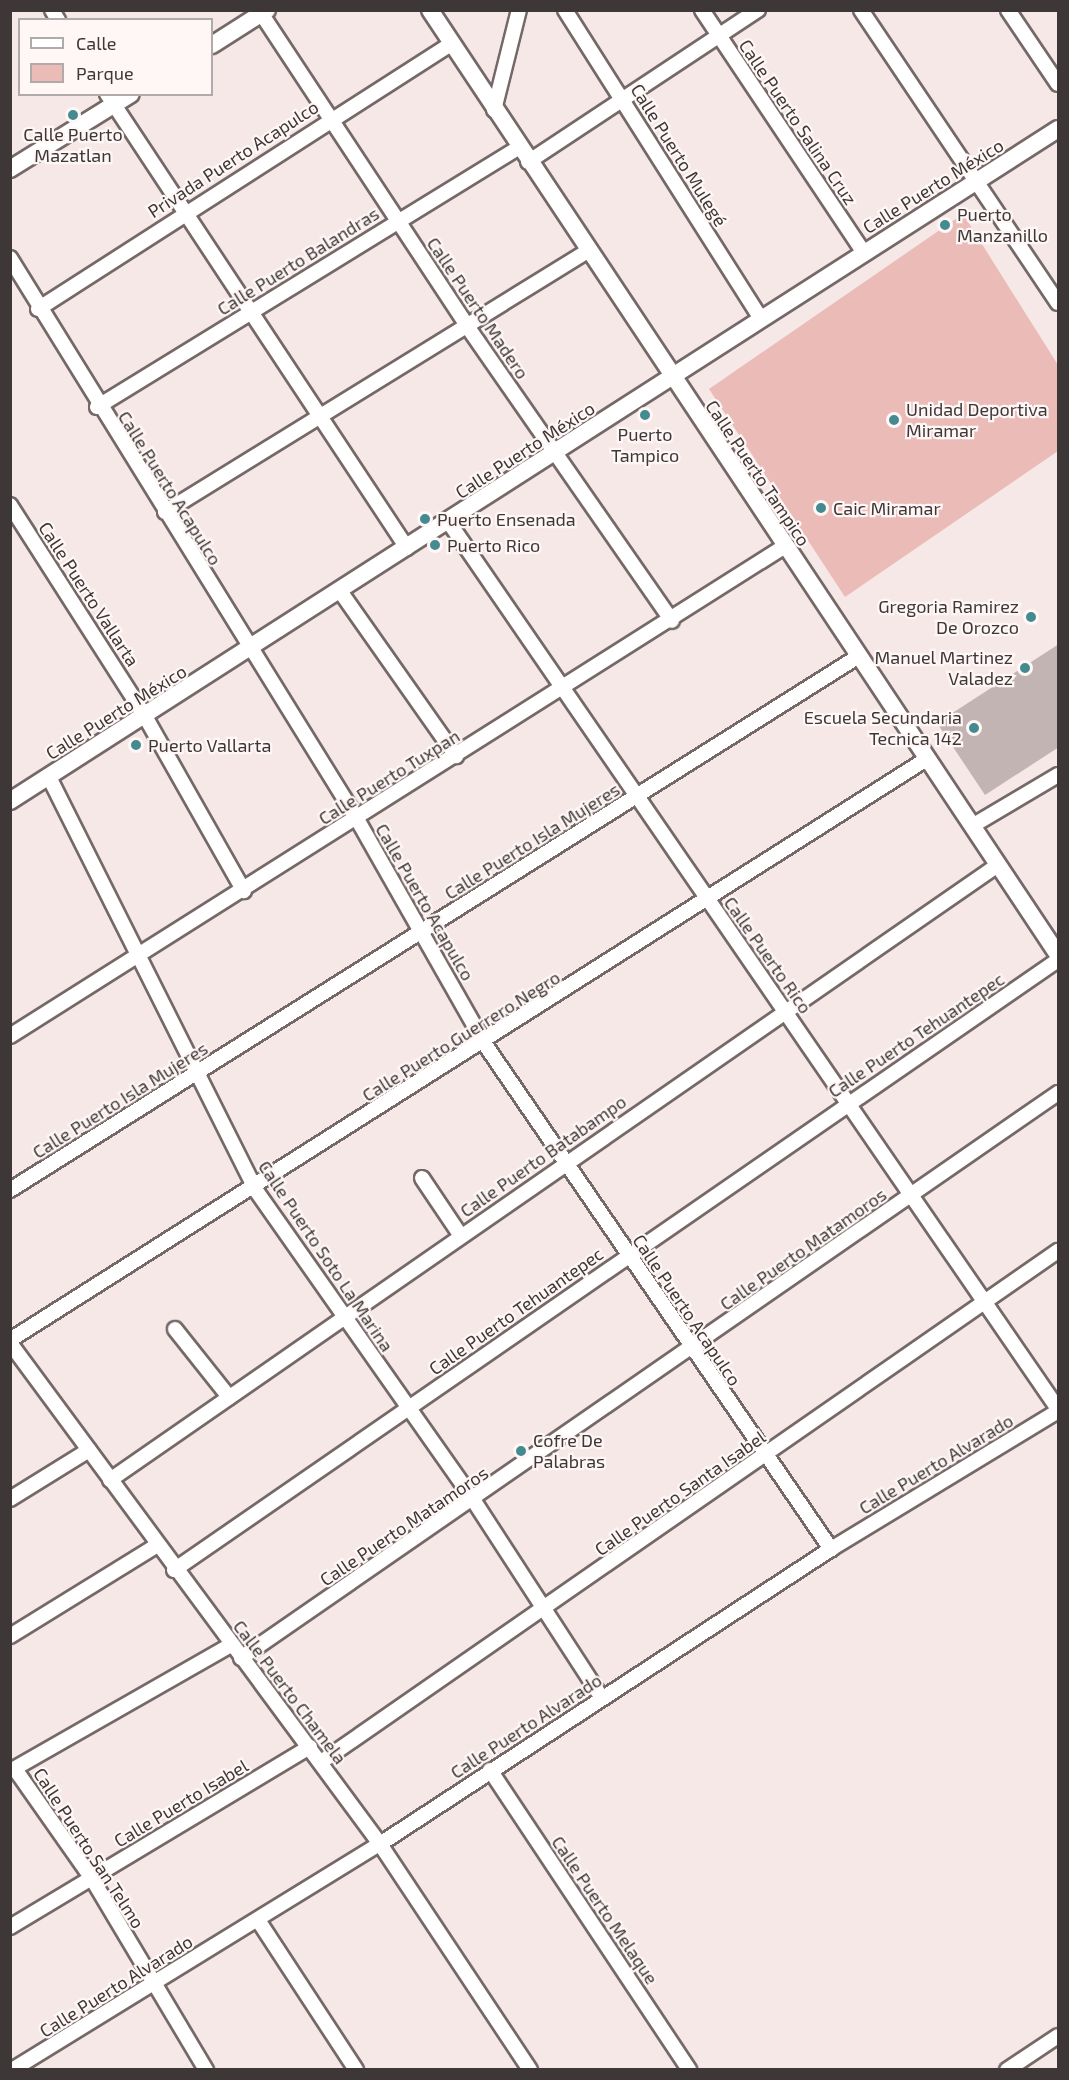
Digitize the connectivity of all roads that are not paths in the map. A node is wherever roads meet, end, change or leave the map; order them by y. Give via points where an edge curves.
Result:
1 (430, 10) edge
2 (519, 10) edge
3 (564, 10) edge
4 (702, 10) edge
5 (758, 10) edge
6 (861, 10) edge
7 (1008, 10) edge
8 (262, 12) edge
9 (720, 36) junction
10 (213, 44) edge
11 (450, 44) junction
12 (1059, 84) edge
13 (110, 100) edge
14 (623, 100) junction
15 (494, 110) junction
16 (332, 117) junction
17 (1059, 129) edge
18 (519, 147) junction
19 (528, 162) junction
20 (10, 169) edge
21 (977, 181) junction
22 (185, 210) junction
23 (398, 221) junction
24 (588, 251) junction
25 (864, 253) junction
26 (10, 258) edge
27 (1059, 303) edge
28 (38, 309) junction
29 (254, 310) junction
30 (761, 319) junction
31 (467, 326) junction
32 (670, 379) junction
33 (97, 407) junction
34 (320, 414) junction
35 (555, 454) junction
36 (10, 505) edge
37 (165, 512) junction
38 (448, 521) junction
39 (785, 546) junction
40 (407, 548) junction
41 (340, 591) junction
42 (672, 621) junction
43 (250, 650) junction
44 (859, 656) junction
45 (562, 689) junction
46 (146, 718) junction
47 (456, 756) junction
48 (928, 758) junction
49 (1059, 776) edge
50 (50, 777) junction
51 (637, 797) junction
52 (10, 801) edge
53 (357, 819) junction
54 (972, 826) junction
55 (999, 865) junction
56 (244, 891) junction
57 (708, 900) junction
58 (421, 931) junction
59 (1059, 955) edge
60 (138, 956) junction
61 (1059, 960) edge
62 (784, 1010) junction
63 (10, 1036) edge
64 (484, 1043) junction
65 (195, 1074) junction
66 (1059, 1093) edge
67 (848, 1102) junction
68 (564, 1164) junction
69 (422, 1178) dead end
70 (255, 1189) junction
71 (10, 1190) edge
72 (911, 1196) junction
73 (461, 1236) junction
74 (1059, 1251) edge
75 (628, 1254) junction
76 (982, 1303) junction
77 (345, 1318) junction
78 (175, 1329) dead end
79 (10, 1342) edge
80 (691, 1348) junction
81 (229, 1396) junction
82 (408, 1409) junction
83 (1059, 1410) edge
84 (90, 1450) junction
85 (764, 1456) junction
86 (110, 1480) junction
87 (10, 1499) edge
88 (474, 1501) junction
89 (156, 1546) junction
90 (831, 1549) junction
91 (174, 1570) junction
92 (546, 1609) junction
93 (10, 1636) edge
94 (231, 1645) junction
95 (241, 1658) junction
96 (602, 1698) junction
97 (310, 1747) junction
98 (321, 1762) junction
99 (13, 1770) edge
100 (490, 1770) junction
101 (380, 1844) junction
102 (91, 1877) junction
103 (258, 1920) junction
104 (10, 1927) edge
105 (153, 1982) junction
106 (1059, 2036) edge
107 (36, 2064) edge
108 (12, 2070) edge
109 (207, 2070) edge
110 (356, 2070) edge
111 (530, 2070) edge
112 (689, 2070) edge
113 (1007, 2070) edge

1 - 11 street, Calle Puerto Tampico
2 - 15 street
3 - 14 street, Calle Puerto Mulegé
4 - 9 street, Calle Puerto Salina Cruz
5 - 9 street
6 - 21 street
7 - 12 street
8 - 10 street
8 - 16 street, Calle Puerto Madero
9 - 14 street
9 - 25 street, Calle Puerto Salina Cruz
11 - 15 street, Calle Puerto Tampico
11 - 16 street, Privada Puerto Acapulco
13 - 20 street
13 - 22 street
14 - 19 street
14 - 30 street, Calle Puerto Mulegé
15 - 18 street, Calle Puerto Tampico
16 - 22 street, Privada Puerto Acapulco
16 - 23 street, Calle Puerto Madero
17 - 21 street, Calle Puerto México
18 - 19 street, Calle Puerto Tampico
18 - 23 street, Calle Puerto Balandras
19 - 24 street, Calle Puerto Tampico
21 - 25 street, Calle Puerto México
21 - 27 street
22 - 28 street, Privada Puerto Acapulco
22 - 29 street
23 - 29 street, Calle Puerto Balandras
23 - 31 street, Calle Puerto Madero
24 - 31 street
24 - 32 street, Calle Puerto Tampico
25 - 30 street, Calle Puerto México
26 - 28 street, Calle Puerto Acapulco
28 - 33 street, Calle Puerto Acapulco
29 - 33 street, Calle Puerto Balandras
29 - 34 street
30 - 32 street, Calle Puerto México
31 - 34 street
31 - 35 street, Calle Puerto Madero
32 - 35 street, Calle Puerto México
32 - 39 street, Calle Puerto Tampico
33 - 37 street, Calle Puerto Acapulco
34 - 37 street
34 - 40 street
35 - 38 street, Calle Puerto México
35 - 42 street, Calle Puerto Madero
36 - 46 street, Calle Puerto Vallarta
37 - 43 street, Calle Puerto Acapulco
38 - 40 street, Calle Puerto México
38 - 45 street, Calle Puerto Rico
39 - 42 street, Calle Puerto Tuxpan
39 - 44 street, Calle Puerto Tampico
40 - 41 street, Calle Puerto México
41 - 43 street, Calle Puerto México
41 - 47 street
42 - 45 street, Calle Puerto Tuxpan
43 - 46 street, Calle Puerto México
43 - 53 street, Calle Puerto Acapulco
44 - 48 street, Calle Puerto Tampico
44 - 51 street, Calle Puerto Isla Mujeres
45 - 47 street, Calle Puerto Tuxpan
45 - 51 street, Calle Puerto Rico
46 - 50 street, Calle Puerto México
46 - 56 street, Calle Puerto Vallarta
47 - 53 street, Calle Puerto Tuxpan
48 - 54 street, Calle Puerto Tampico
48 - 57 street, Calle Puerto Guerrero Negro
49 - 54 street
50 - 52 street, Calle Puerto México
50 - 60 street, Calle Puerto Soto La Marina
51 - 57 street, Calle Puerto Rico
51 - 58 street, Calle Puerto Isla Mujeres
53 - 56 street, Calle Puerto Tuxpan
53 - 58 street, Calle Puerto Acapulco
54 - 55 street, Calle Puerto Tampico
55 - 59 street, Calle Puerto Tampico
55 - 62 street, Calle Puerto Batabampo
56 - 60 street, Calle Puerto Tuxpan
57 - 62 street, Calle Puerto Rico
57 - 64 street, Calle Puerto Guerrero Negro
58 - 64 street, Calle Puerto Acapulco
58 - 65 street, Calle Puerto Isla Mujeres
60 - 63 street, Calle Puerto Tuxpan
60 - 65 street, Calle Puerto Soto La Marina
61 - 67 street, Calle Puerto Tehuantepec
62 - 67 street, Calle Puerto Rico
62 - 68 street, Calle Puerto Batabampo
64 - 68 street, Calle Puerto Acapulco
64 - 70 street, Calle Puerto Guerrero Negro
65 - 70 street, Calle Puerto Soto La Marina
65 - 71 street, Calle Puerto Isla Mujeres
66 - 72 street, Calle Puerto Matamoros
67 - 72 street, Calle Puerto Rico
67 - 75 street, Calle Puerto Tehuantepec
68 - 73 street, Calle Puerto Batabampo
68 - 75 street, Calle Puerto Acapulco
69 - 73 street
70 - 77 street, Calle Puerto Soto La Marina
70 - 79 street, Calle Puerto Guerrero Negro
72 - 76 street, Calle Puerto Rico
72 - 80 street, Calle Puerto Matamoros
73 - 77 street, Calle Puerto Batabampo
74 - 76 street, Calle Puerto Santa Isabel
75 - 80 street, Calle Puerto Acapulco
75 - 82 street, Calle Puerto Tehuantepec
76 - 83 street, Calle Puerto Rico
76 - 85 street, Calle Puerto Santa Isabel
77 - 81 street, Calle Puerto Batabampo
77 - 82 street, Calle Puerto Soto La Marina
78 - 81 street
79 - 84 street, Calle Puerto Chamela
80 - 85 street, Calle Puerto Acapulco
80 - 88 street, Calle Puerto Matamoros
81 - 86 street, Calle Puerto Batabampo
82 - 88 street, Calle Puerto Soto La Marina
82 - 91 street, Calle Puerto Tehuantepec
83 - 90 street, Calle Puerto Alvarado
84 - 86 street, Calle Puerto Chamela
84 - 87 street
85 - 90 street, Calle Puerto Acapulco
85 - 92 street, Calle Puerto Santa Isabel
86 - 89 street, Calle Puerto Chamela
88 - 92 street, Calle Puerto Soto La Marina
88 - 95 street, Calle Puerto Matamoros
89 - 91 street, Calle Puerto Chamela
89 - 93 street
90 - 96 street, Calle Puerto Alvarado
91 - 94 street, Calle Puerto Chamela
92 - 96 street, Calle Puerto Soto La Marina
92 - 98 street, Calle Puerto Santa Isabel
94 - 95 street, Calle Puerto Chamela
94 - 99 street
95 - 97 street, Calle Puerto Chamela
96 - 100 street, Calle Puerto Alvarado
97 - 98 street, Calle Puerto Chamela
97 - 102 street, Calle Puerto Isabel
98 - 101 street, Calle Puerto Chamela
99 - 102 street, Calle Puerto San Telmo
100 - 101 street, Calle Puerto Alvarado
100 - 112 street, Calle Puerto Melaque
101 - 103 street, Calle Puerto Alvarado
101 - 111 street, Calle Puerto Chamela
102 - 104 street, Calle Puerto Isabel
102 - 105 street, Calle Puerto San Telmo
103 - 105 street, Calle Puerto Alvarado
103 - 110 street
105 - 107 street, Calle Puerto Alvarado
105 - 109 street, Calle Puerto San Telmo
106 - 113 street
107 - 108 street, Calle Puerto Alvarado

